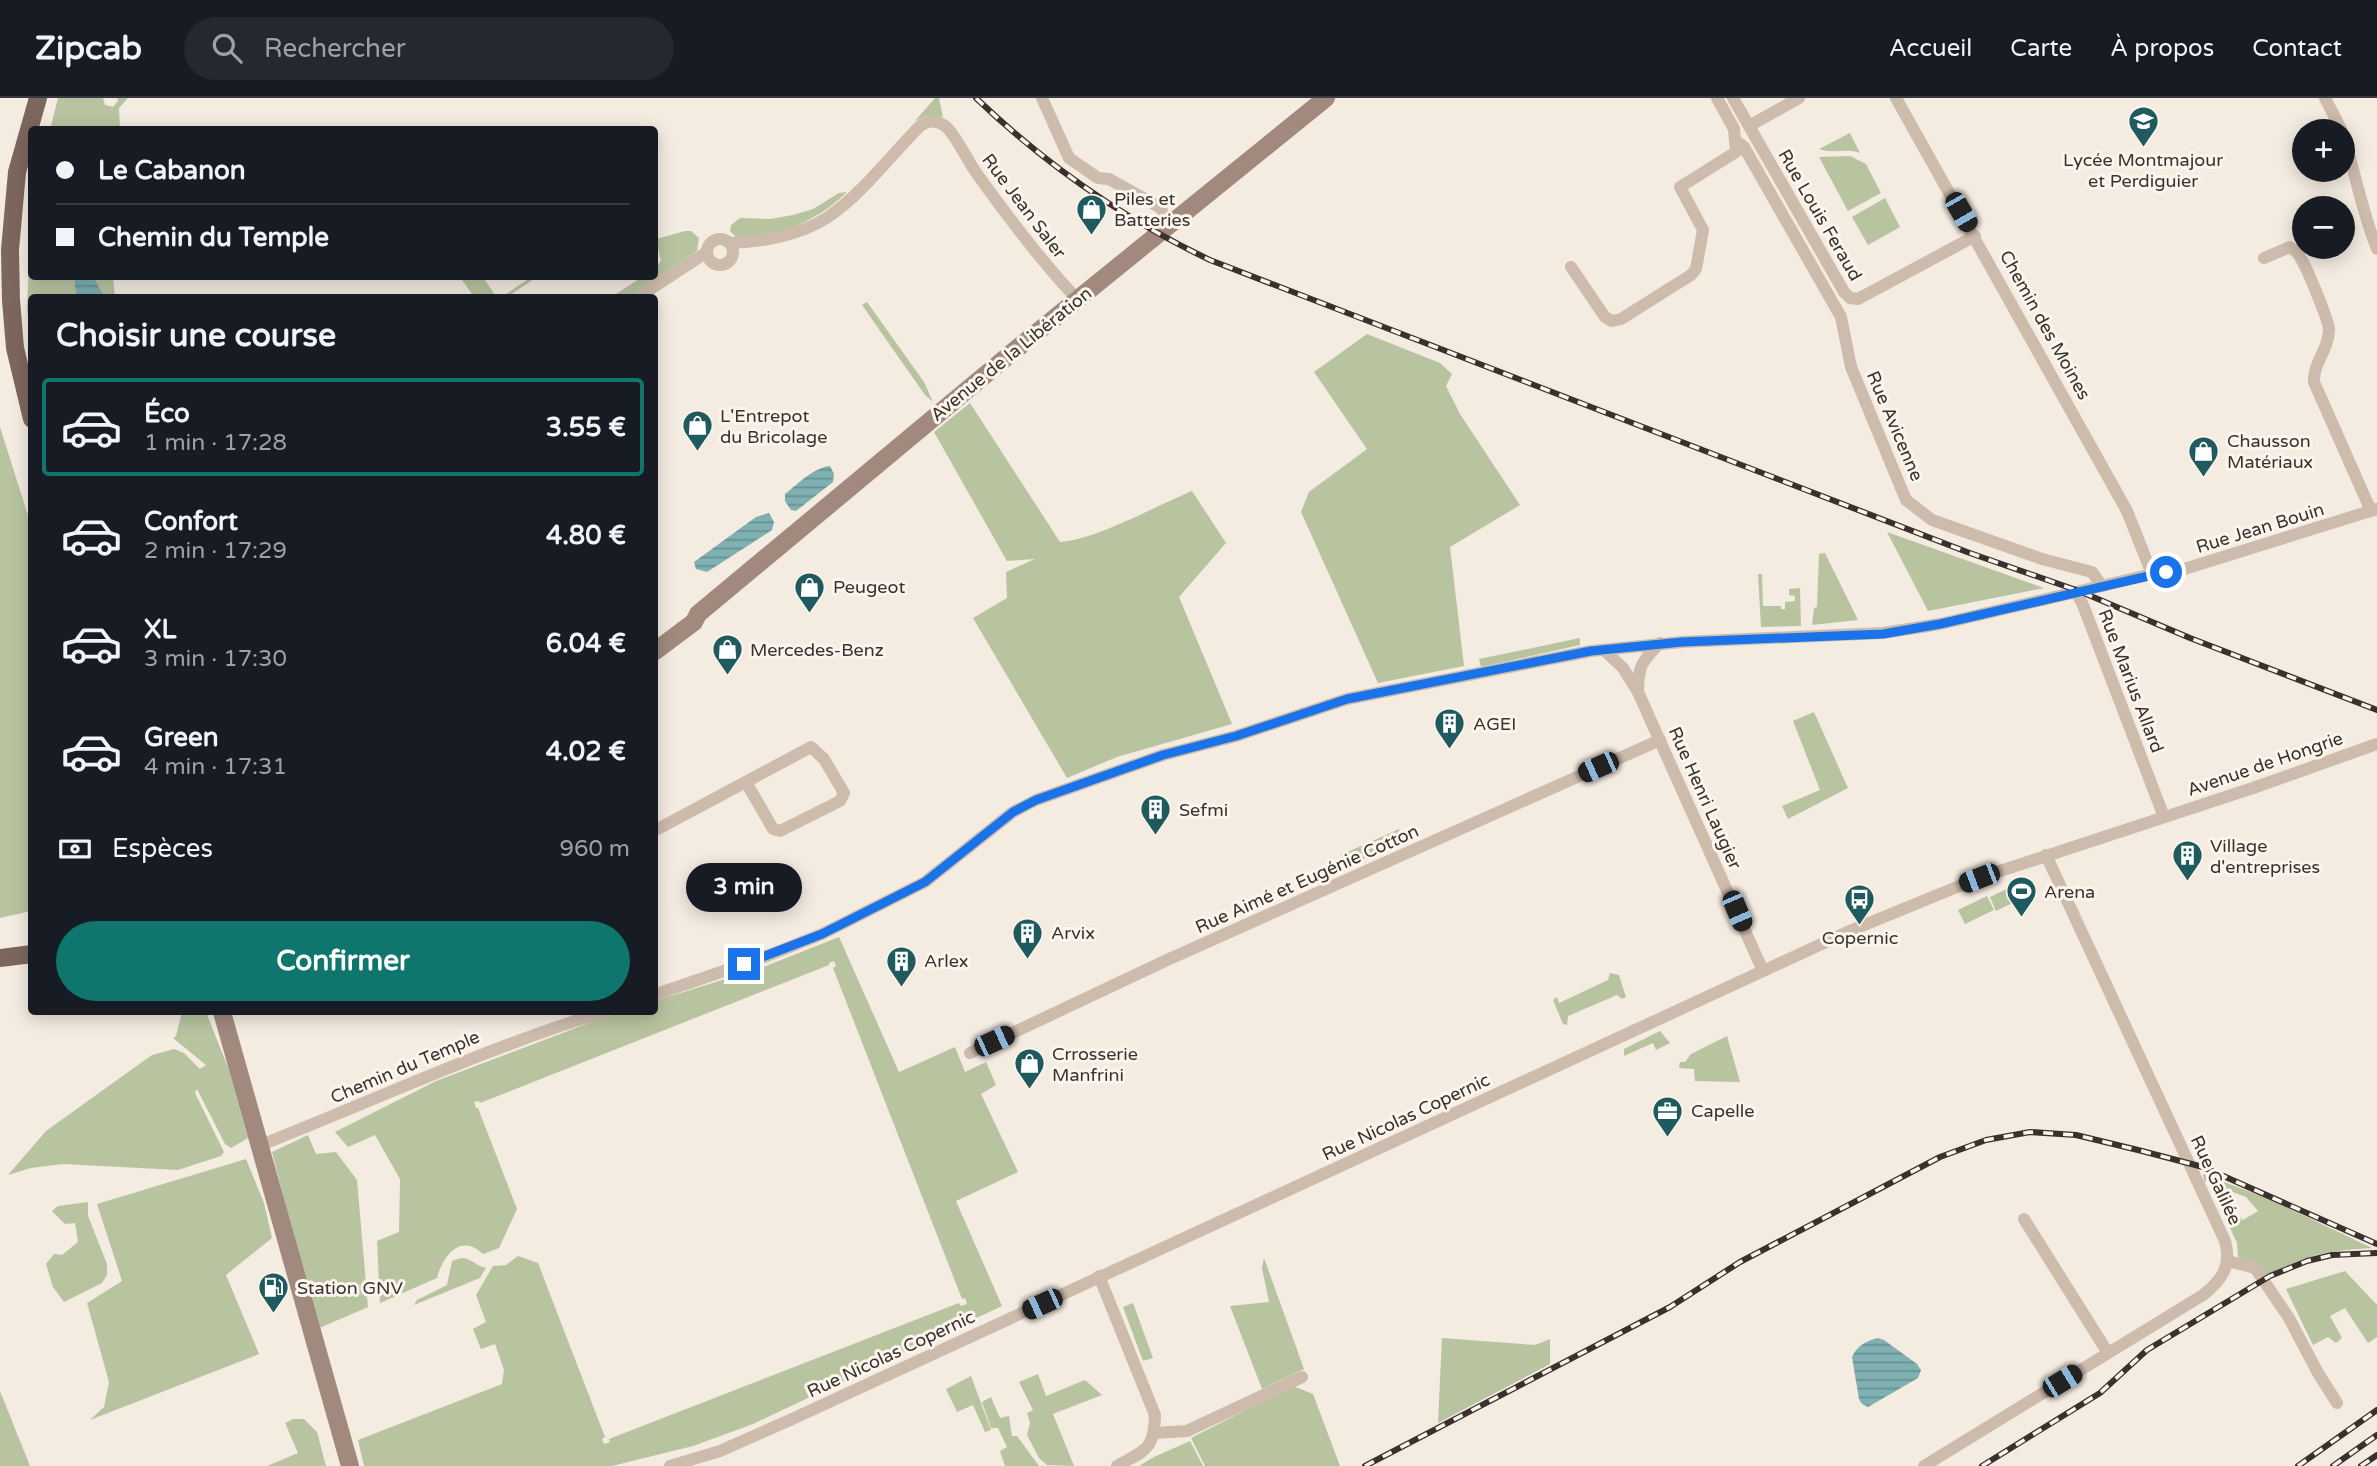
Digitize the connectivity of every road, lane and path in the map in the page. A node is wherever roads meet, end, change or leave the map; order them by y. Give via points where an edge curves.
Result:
1 (1042, 98) edge
2 (1326, 98) edge
3 (1717, 98) edge
4 (1733, 98) edge
5 (1799, 98) edge
6 (1896, 98) edge
7 (2325, 98) edge
8 (35, 106) edge
9 (2336, 119) edge
10 (30, 126) edge
11 (1749, 126) junction
12 (28, 132) edge
13 (1735, 140) junction
14 (2355, 170) edge
15 (1161, 208) junction
16 (1183, 213) junction
17 (1167, 227) junction
18 (1975, 236) junction
19 (2377, 249) edge
20 (731, 250) junction
21 (708, 256) junction
22 (2263, 258) dead end
23 (1571, 267) dead end
24 (643, 294) edge
25 (1078, 300) junction
26 (28, 402) edge
27 (2374, 510) edge
28 (2152, 574) junction
29 (2102, 586) junction
30 (2076, 592) junction
31 (698, 614) junction
32 (658, 635) edge
33 (1660, 643) junction
34 (658, 649) edge
35 (1604, 650) junction
36 (1638, 692) junction
37 (1660, 740) junction
38 (2377, 744) edge
39 (746, 782) junction
40 (2164, 817) junction
41 (658, 829) edge
42 (2046, 855) junction
43 (28, 954) edge
44 (0, 958) edge
45 (1763, 971) junction
46 (658, 994) edge
47 (223, 1015) edge
48 (589, 1015) edge
49 (970, 1053) dead end
50 (261, 1145) junction
51 (2024, 1219) dead end
52 (2228, 1261) junction
53 (1099, 1276) junction
54 (2108, 1353) junction
55 (1302, 1377) dead end
56 (2337, 1403) dead end
57 (1155, 1433) junction
58 (350, 1466) edge
59 (670, 1466) edge
60 (1117, 1466) edge
61 (1924, 1466) edge

1 - 15 street via 1069,158 1098,178 1109,178
2 - 16 main road, Avenue de la Libération
3 - 13 street, Rue Avicenne
4 - 11 street, Rue Louis Feraud
5 - 11 street
6 - 18 street, Chemin des Moines
7 - 9 street
8 - 10 main road
11 - 18 street, Rue Louis Feraud via 1850,298 1858,299
12 - 26 main road via 17,172 10,250 15,348
13 - 23 street via 1735,152 1680,187 1703,230 1691,275 1612,321
13 - 29 street, Rue Avicenne via 1744,147 1841,317 1851,368 1906,500 1932,520 2091,572
14 - 19 street
15 - 16 street
15 - 17 street
16 - 17 main road, Avenue de la Libération
17 - 25 main road, Avenue de la Libération
18 - 28 street, Chemin des Moines via 2127,511
20 - 21 street via 728,262 721,265
20 - 21 street via 723,239 715,240
20 - 25 street, Rue Jean Saler via 827,218 925,122 936,121 948,129 997,202
21 - 24 street
22 - 27 street via 2290,247 2307,271 2330,329 2313,372 2314,382
25 - 31 main road, Avenue de la Libération
27 - 28 street, Rue Jean Bouin via 2181,570
28 - 29 street, Rue Marius Allard
29 - 30 street, Rue Marius Allard
30 - 33 street via 1883,634
30 - 40 street, Rue Marius Allard
31 - 32 main road, Avenue de la Libération
31 - 34 main road, Avenue de la Libération
33 - 35 street
33 - 36 street via 1638,673
35 - 36 street, Rue Henri Laugier
35 - 46 street via 1347,699 1163,755 1036,800 1013,812 925,882 822,934
36 - 37 street, Rue Henri Laugier
37 - 45 street, Rue Henri Laugier
37 - 49 street, Rue Aimé et Eugénie Cotton
38 - 40 street, Avenue de Hongrie
39 - 39 street via 811,747 824,759 844,793 840,801 780,831 773,829
39 - 41 street
40 - 42 street, Rue Nicolas Copernic
42 - 45 street, Rue Nicolas Copernic via 1937,894
42 - 52 street, Rue Galilée via 2225,1241
43 - 44 main road
45 - 53 street, Rue Nicolas Copernic
47 - 50 main road
48 - 50 street, Chemin du Temple via 463,1061
50 - 58 main road
51 - 54 street
52 - 54 street via 2221,1277 2203,1295
52 - 56 street via 2255,1268
53 - 57 street via 1155,1415
53 - 59 street, Rue Nicolas Copernic via 720,1451
54 - 61 street
55 - 57 street via 1187,1431
57 - 60 street via 1148,1449

